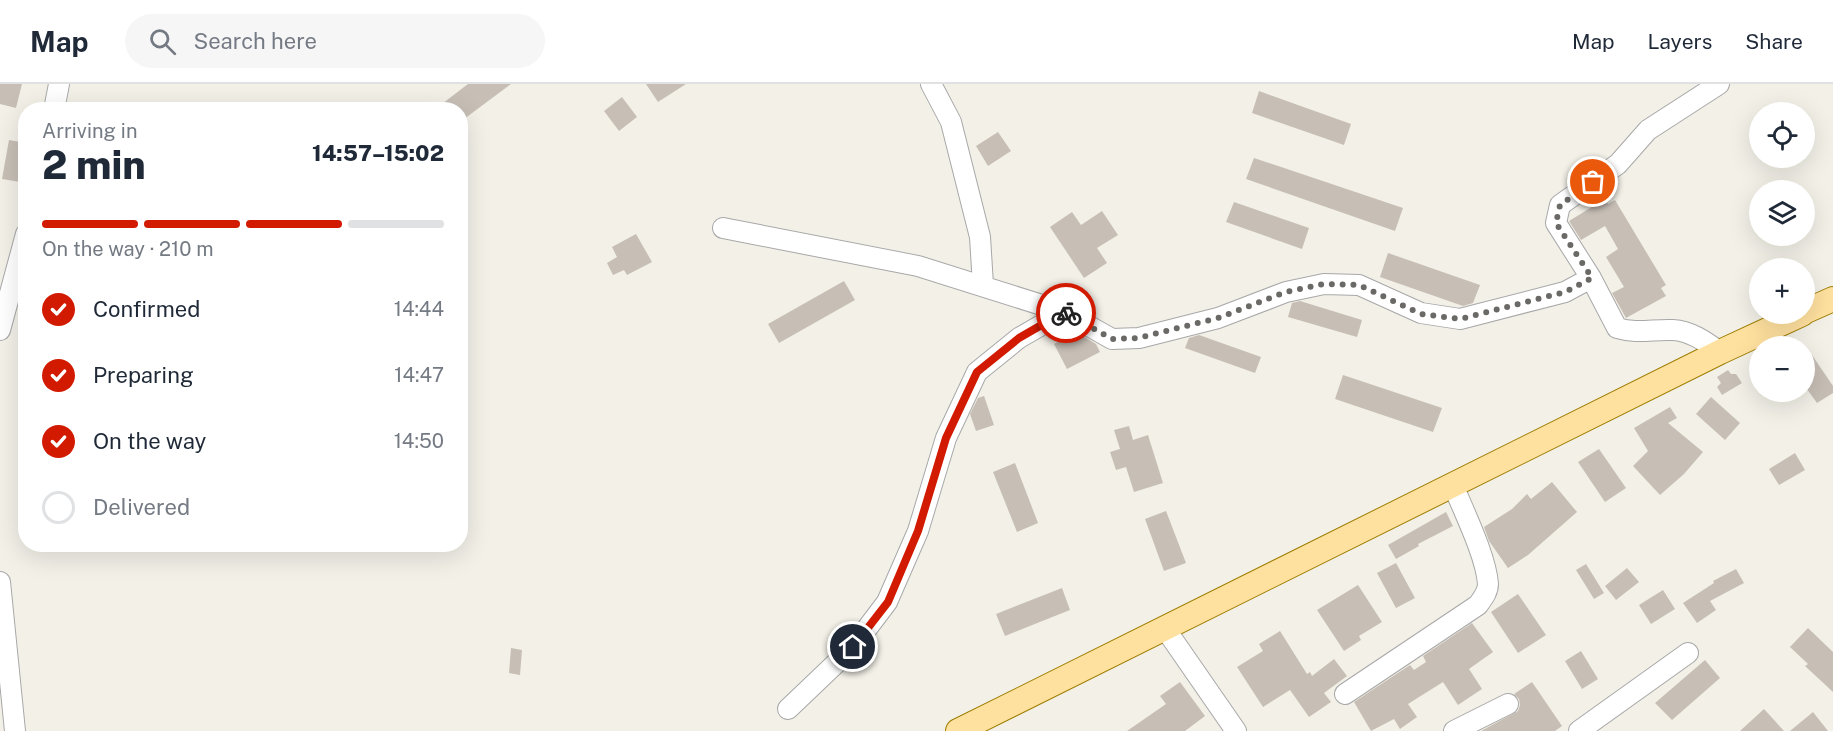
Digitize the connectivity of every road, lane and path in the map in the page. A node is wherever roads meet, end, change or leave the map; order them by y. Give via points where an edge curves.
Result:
1 (59, 84) edge
2 (931, 84) edge
3 (1719, 84) edge
4 (56, 102) edge
5 (723, 228) dead end
6 (18, 264) edge
7 (1592, 278) junction
8 (983, 285) junction
9 (1833, 299) edge
10 (1815, 307) edge
11 (1064, 312) junction
12 (1780, 324) edge
13 (0, 330) edge
14 (1720, 352) junction
15 (1453, 485) junction
16 (0, 582) edge
17 (1164, 627) junction
18 (1688, 653) dead end
19 (1346, 693) dead end
20 (1508, 704) dead end
21 (788, 709) dead end
22 (15, 731) edge
23 (958, 731) edge
24 (1236, 731) edge
25 (1454, 731) edge
26 (1579, 731) edge

1 - 4 street
2 - 8 street via 951,122 980,237
3 - 7 street via 1648,130 1618,164 1560,205 1556,223
5 - 8 street via 918,266
6 - 13 street
7 - 11 street via 1565,292 1460,319 1421,314 1359,285 1324,284 1286,292 1218,318 1138,338 1112,339
7 - 14 street via 1617,328 1631,332 1675,330 1699,337
8 - 11 street
9 - 10 main road
11 - 21 street via 1019,338 977,372 946,438 918,531 888,602 853,647
12 - 14 main road
14 - 15 main road
15 - 17 main road
15 - 19 street via 1482,558 1488,584 1486,594 1478,605
16 - 22 street
17 - 23 main road
17 - 24 street
18 - 26 street
20 - 25 street

